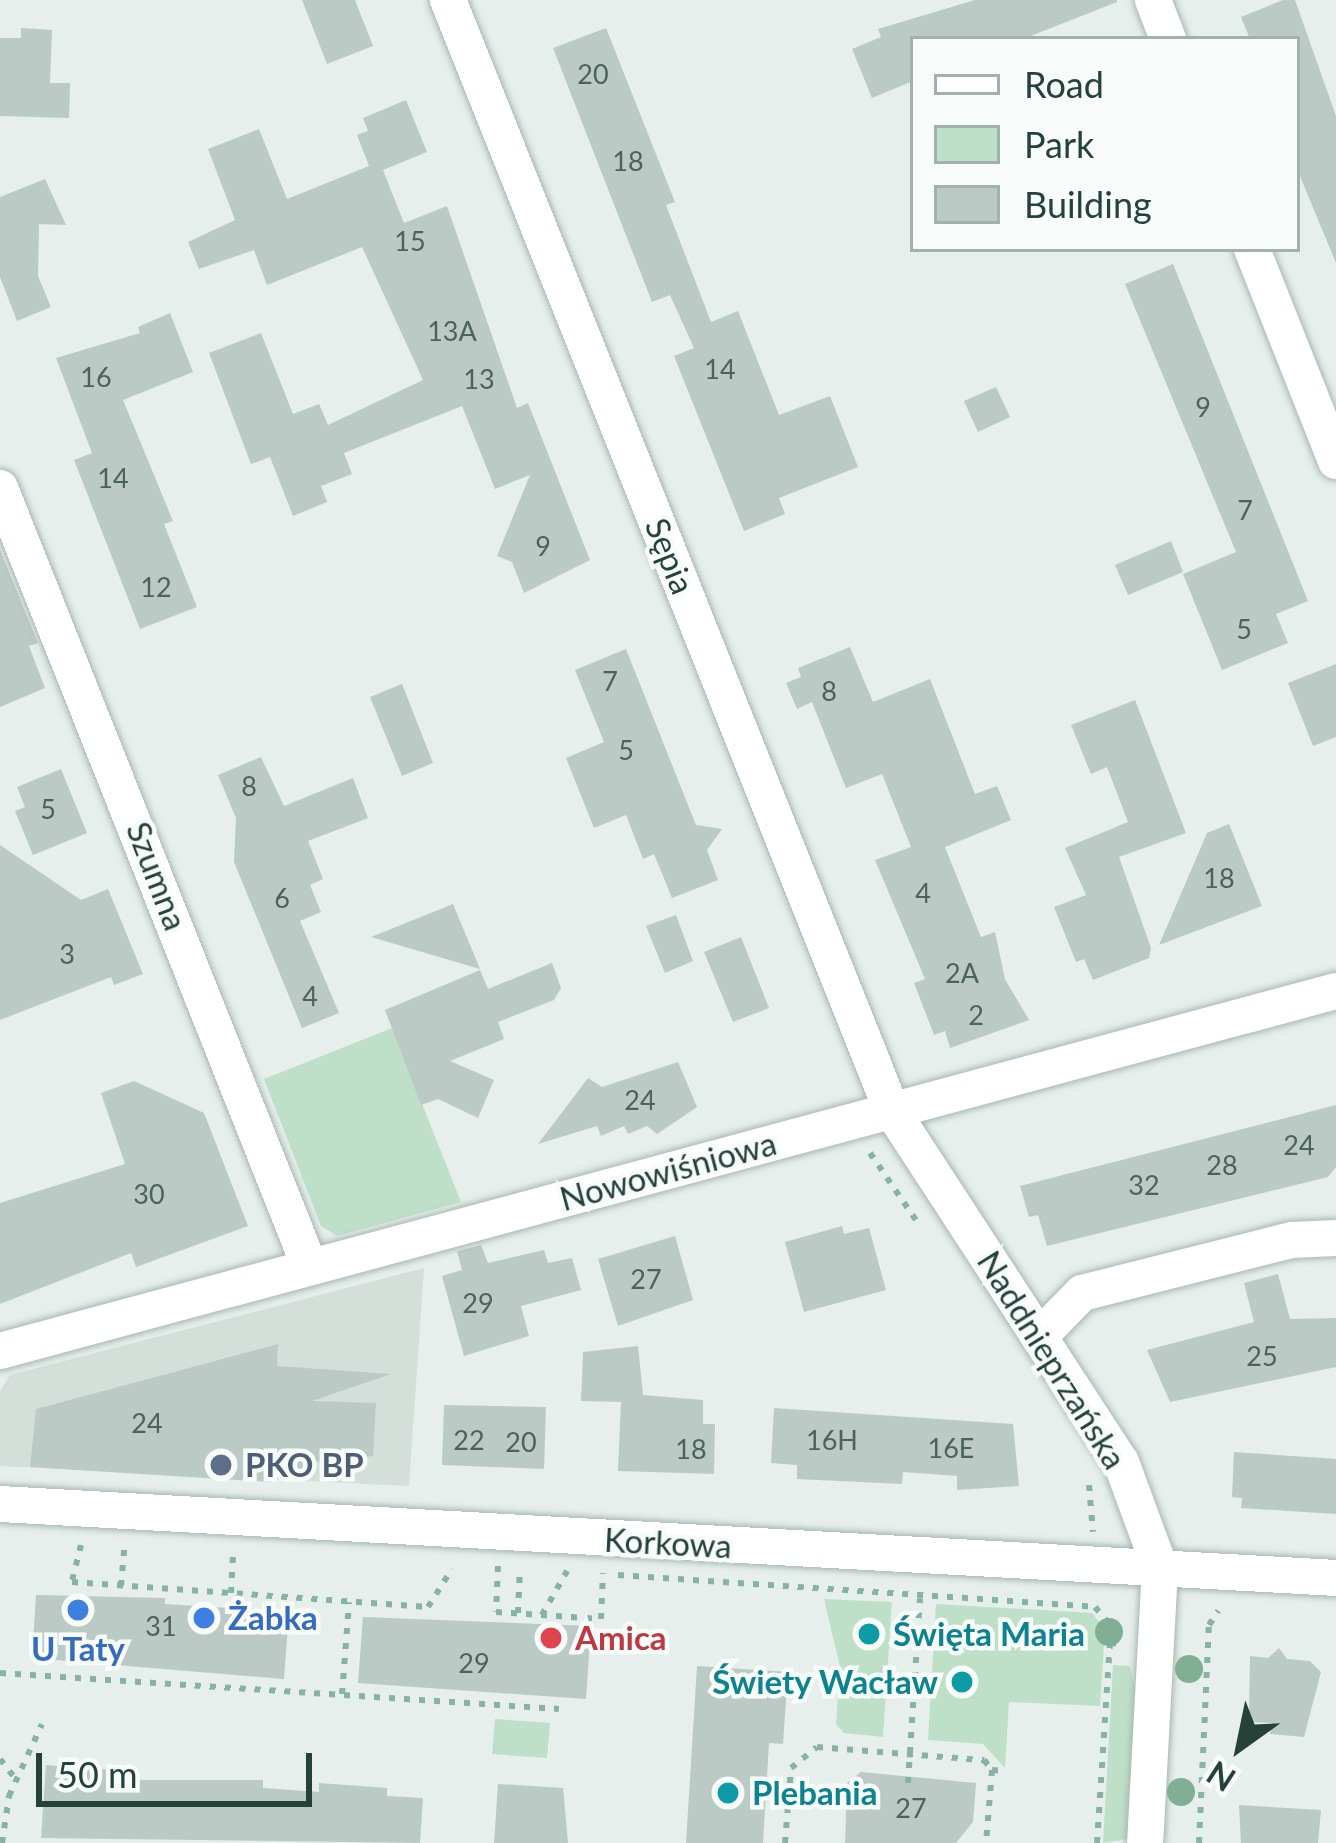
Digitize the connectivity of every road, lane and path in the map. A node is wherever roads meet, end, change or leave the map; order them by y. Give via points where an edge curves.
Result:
1 (448, 0) edge
2 (1153, 0) edge
3 (1167, 36) edge
4 (1253, 252) edge
5 (1336, 461) edge
6 (0, 488) edge
7 (1336, 991) edge
8 (892, 1112) junction
9 (1336, 1238) edge
10 (309, 1265) junction
11 (1039, 1337) junction
12 (0, 1351) edge
13 (1088, 1473) dead end
14 (0, 1504) edge
15 (81, 1545) dead end
16 (124, 1548) dead end
17 (233, 1555) dead end
18 (499, 1558) dead end
19 (520, 1558) dead end
20 (572, 1561) dead end
21 (603, 1563) dead end
22 (1077, 1564) junction
23 (452, 1568) dead end
24 (1160, 1568) junction
25 (1336, 1578) edge
26 (122, 1586) junction
27 (231, 1593) junction
28 (920, 1598) dead end
29 (349, 1601) junction
30 (1075, 1605) dead end
31 (1226, 1610) dead end
32 (518, 1613) junction
33 (542, 1615) junction
34 (1120, 1644) dead end
35 (0, 1673) edge
36 (342, 1695) junction
37 (559, 1709) dead end
38 (42, 1724) dead end
39 (910, 1753) junction
40 (0, 1760) edge
41 (992, 1770) junction
42 (1004, 1772) dead end
43 (15, 1778) junction
44 (908, 1783) dead end
45 (2, 1843) edge
46 (784, 1843) edge
47 (988, 1843) edge
48 (1096, 1843) edge
49 (1145, 1843) edge
50 (1199, 1843) edge

1 - 8 street, Sępia
2 - 3 street
4 - 5 street
6 - 10 street, Szumna
7 - 8 street, Nowowiśniowa
8 - 10 street, Nowowiśniowa
8 - 11 street, Naddnieprzańska
9 - 11 street via 1292,1240 1082,1292
10 - 12 street, Nowowiśniowa
11 - 24 street, Naddnieprzańska via 1121,1462
13 - 22 path via 1094,1536 1078,1537
14 - 22 street, Korkowa
15 - 26 path via 72,1582
16 - 26 path
17 - 27 path
18 - 32 path via 496,1612
19 - 32 path
20 - 33 path
21 - 33 path via 601,1619
22 - 24 street, Korkowa
22 - 30 path
23 - 29 path via 428,1607
24 - 25 street, Korkowa
24 - 49 street, Naddnieprzańska
26 - 27 path
27 - 29 path
28 - 39 path
29 - 36 path
31 - 50 path via 1210,1618
32 - 33 path
34 - 48 path via 1110,1643
35 - 36 path
36 - 37 path
38 - 43 path
39 - 41 path via 976,1758
39 - 44 path
39 - 46 path via 817,1747 802,1754 790,1773
40 - 43 path
41 - 42 path
41 - 47 path
43 - 45 path

